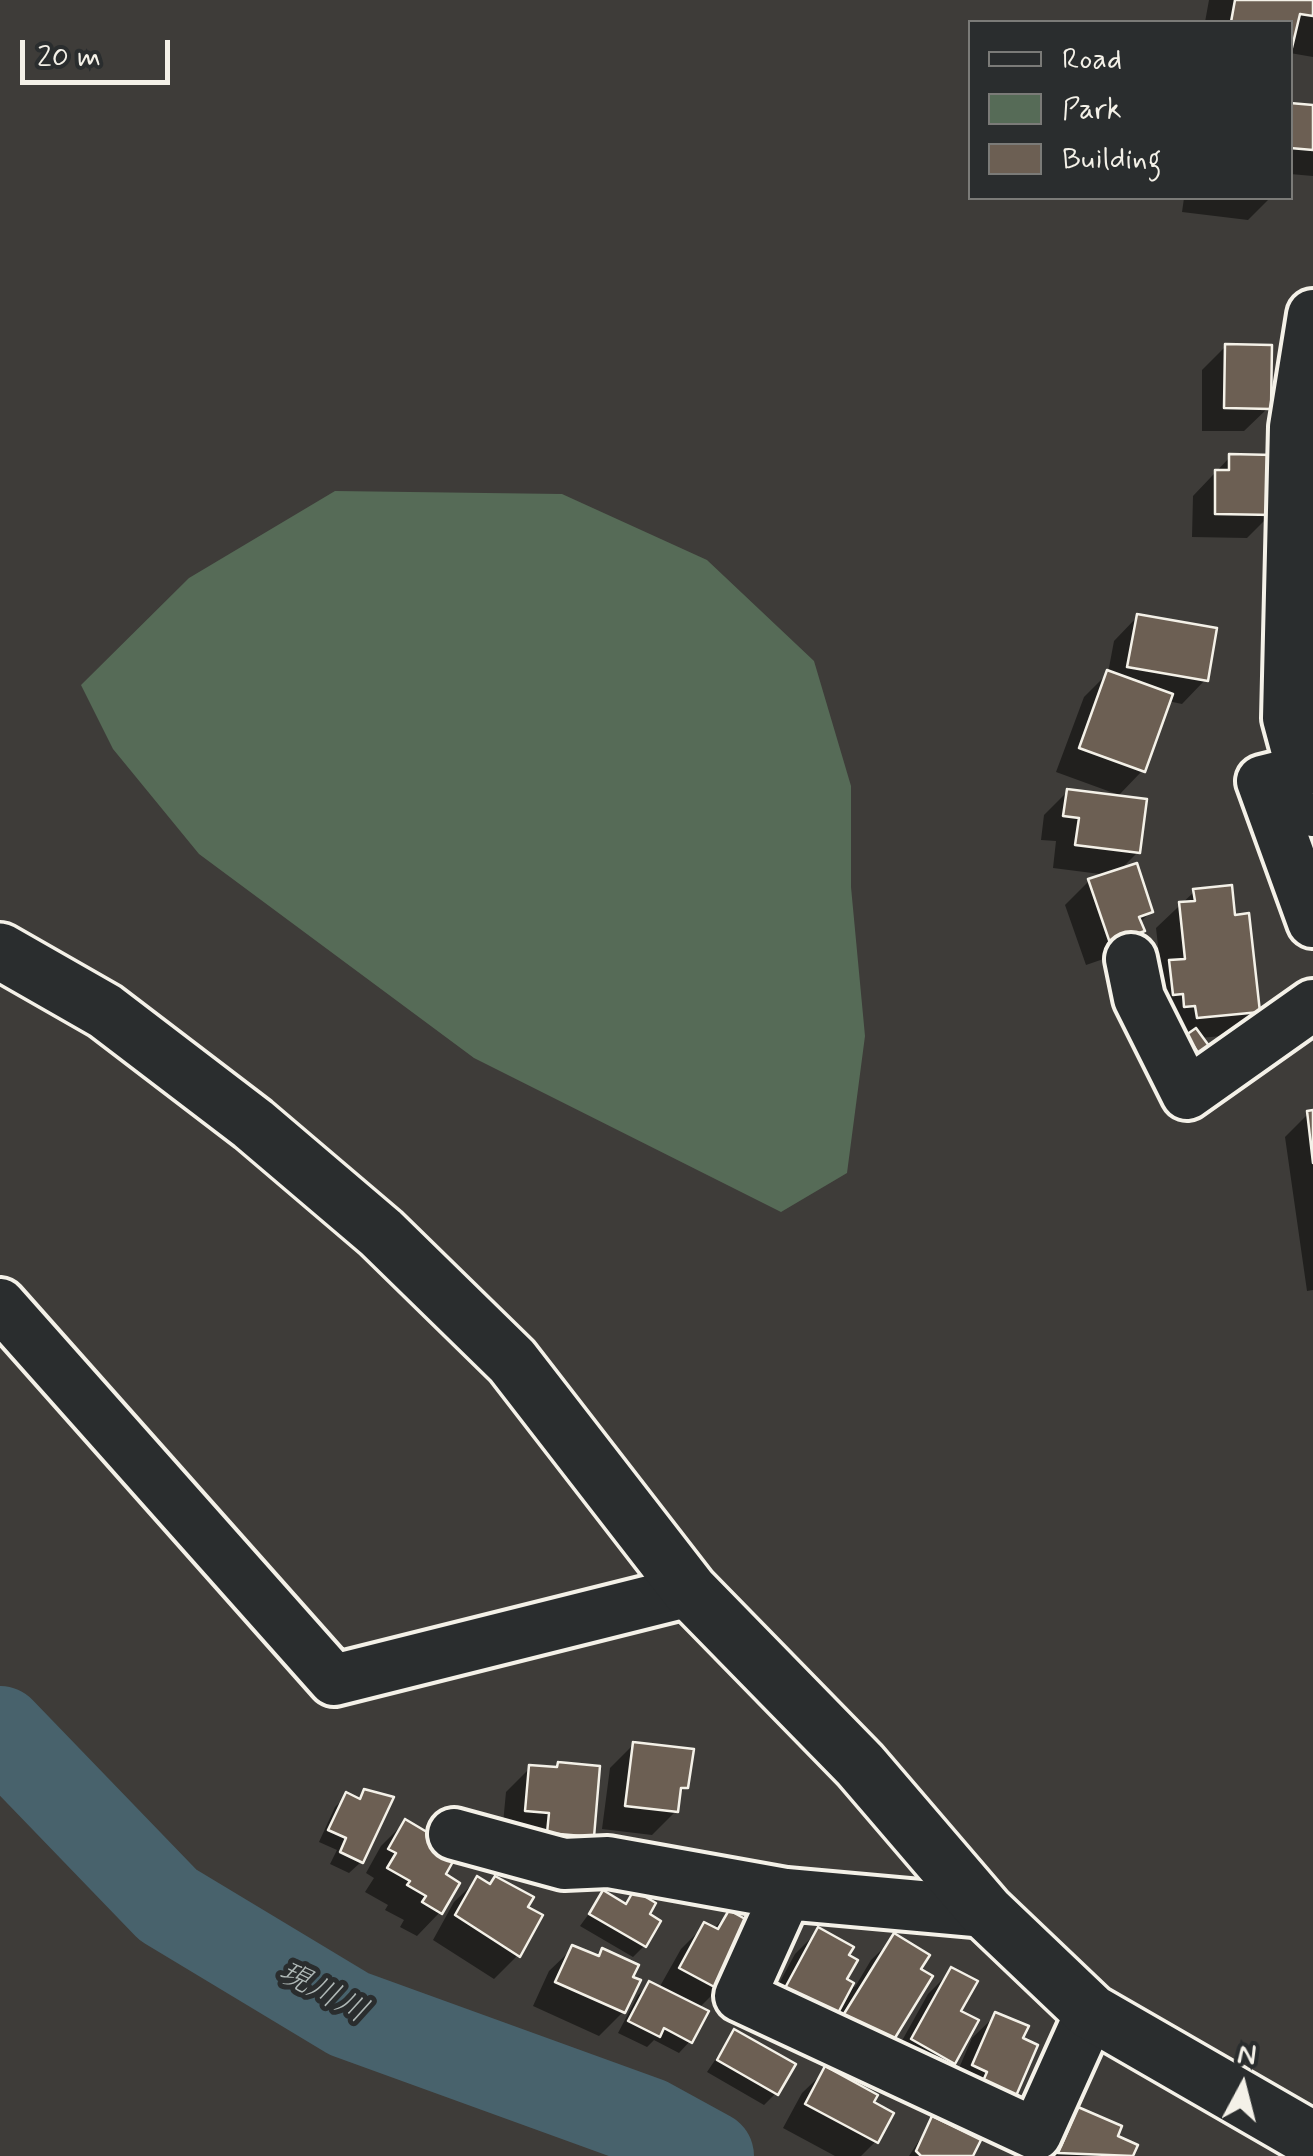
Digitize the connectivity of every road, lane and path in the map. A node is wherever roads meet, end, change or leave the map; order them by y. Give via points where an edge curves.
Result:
1 (1313, 315) edge
2 (1308, 791) edge
3 (1313, 922) edge
4 (0, 950) edge
5 (1131, 958) dead end
6 (1313, 1005) edge
7 (0, 1304) edge
8 (690, 1592) junction
9 (454, 1834) dead end
10 (786, 1894) junction
11 (986, 1912) junction
12 (1091, 2012) junction
13 (1313, 2140) edge

1 - 2 street via 1295,426 1288,718
2 - 3 street via 1262,781
4 - 8 street via 105,1012 381,1232 512,1361
5 - 6 street via 1139,998 1186,1094
7 - 8 street via 334,1680
8 - 11 street via 860,1764
9 - 10 street via 564,1864 608,1862
10 - 11 street
10 - 12 street via 740,1996 1036,2134
11 - 12 street
12 - 13 street

